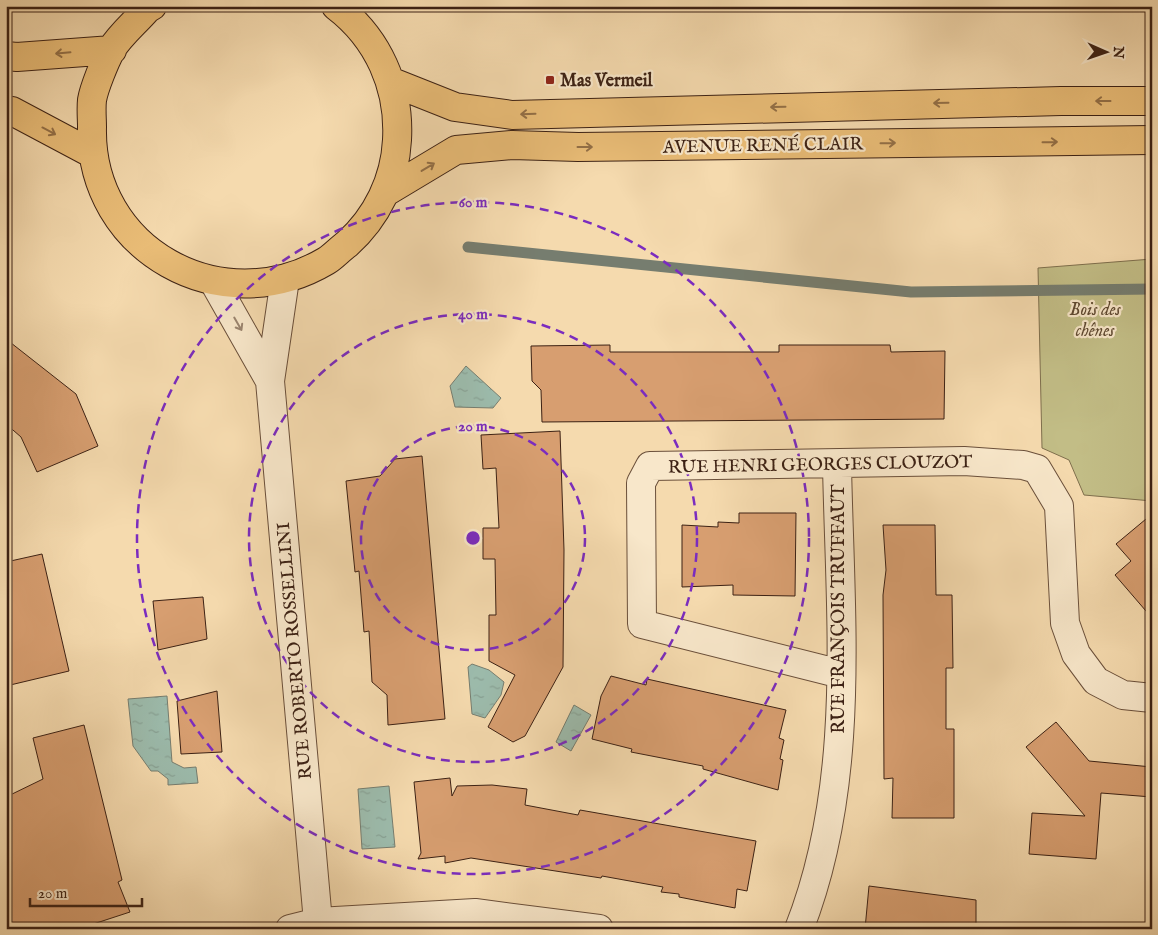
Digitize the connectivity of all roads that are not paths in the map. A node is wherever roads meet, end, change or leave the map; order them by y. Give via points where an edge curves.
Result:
1 (152, 6) edge
2 (336, 6) edge
3 (112, 50) junction
4 (6, 56) edge
5 (392, 82) junction
6 (1152, 101) edge
7 (6, 110) edge
8 (1152, 140) edge
9 (91, 153) junction
10 (386, 192) junction
11 (285, 279) junction
12 (214, 282) junction
13 (270, 380) junction
14 (837, 465) junction
15 (841, 674) junction
16 (1152, 698) edge
17 (318, 922) junction
18 (290, 929) edge
19 (599, 929) edge
20 (799, 929) edge

1 - 3 main road
2 - 5 main road via 350,17 375,47
3 -> 4 main road
3 - 9 main road via 92,99
6 -> 5 main road, AVENUE RENÉ CLAIR via 512,115 455,106
5 - 10 main road via 398,137
7 -> 9 main road
10 -> 8 main road, AVENUE RENÉ CLAIR via 456,150 512,145 578,147
9 - 12 main road via 105,198 132,237 170,265
10 - 11 main road via 362,231 327,261
11 - 12 main road via 250,285
11 - 13 street, RUE ROBERTO ROSSELLINI
12 -> 13 street, RUE ROBERTO ROSSELLINI
13 - 17 street, RUE ROBERTO ROSSELLINI
14 - 15 street, RUE FRANÇOIS TRUFFAUT
14 - 15 street, RUE HENRI GEORGES CLOUZOT via 650,466 641,483 642,624
14 - 16 street, RUE HENRI GEORGES CLOUZOT via 964,461 1037,469 1058,506 1065,623 1076,654 1096,681 1123,695
15 - 20 street, RUE FRANÇOIS TRUFFAUT via 836,787 812,894
17 - 18 street
17 - 19 street via 475,913

